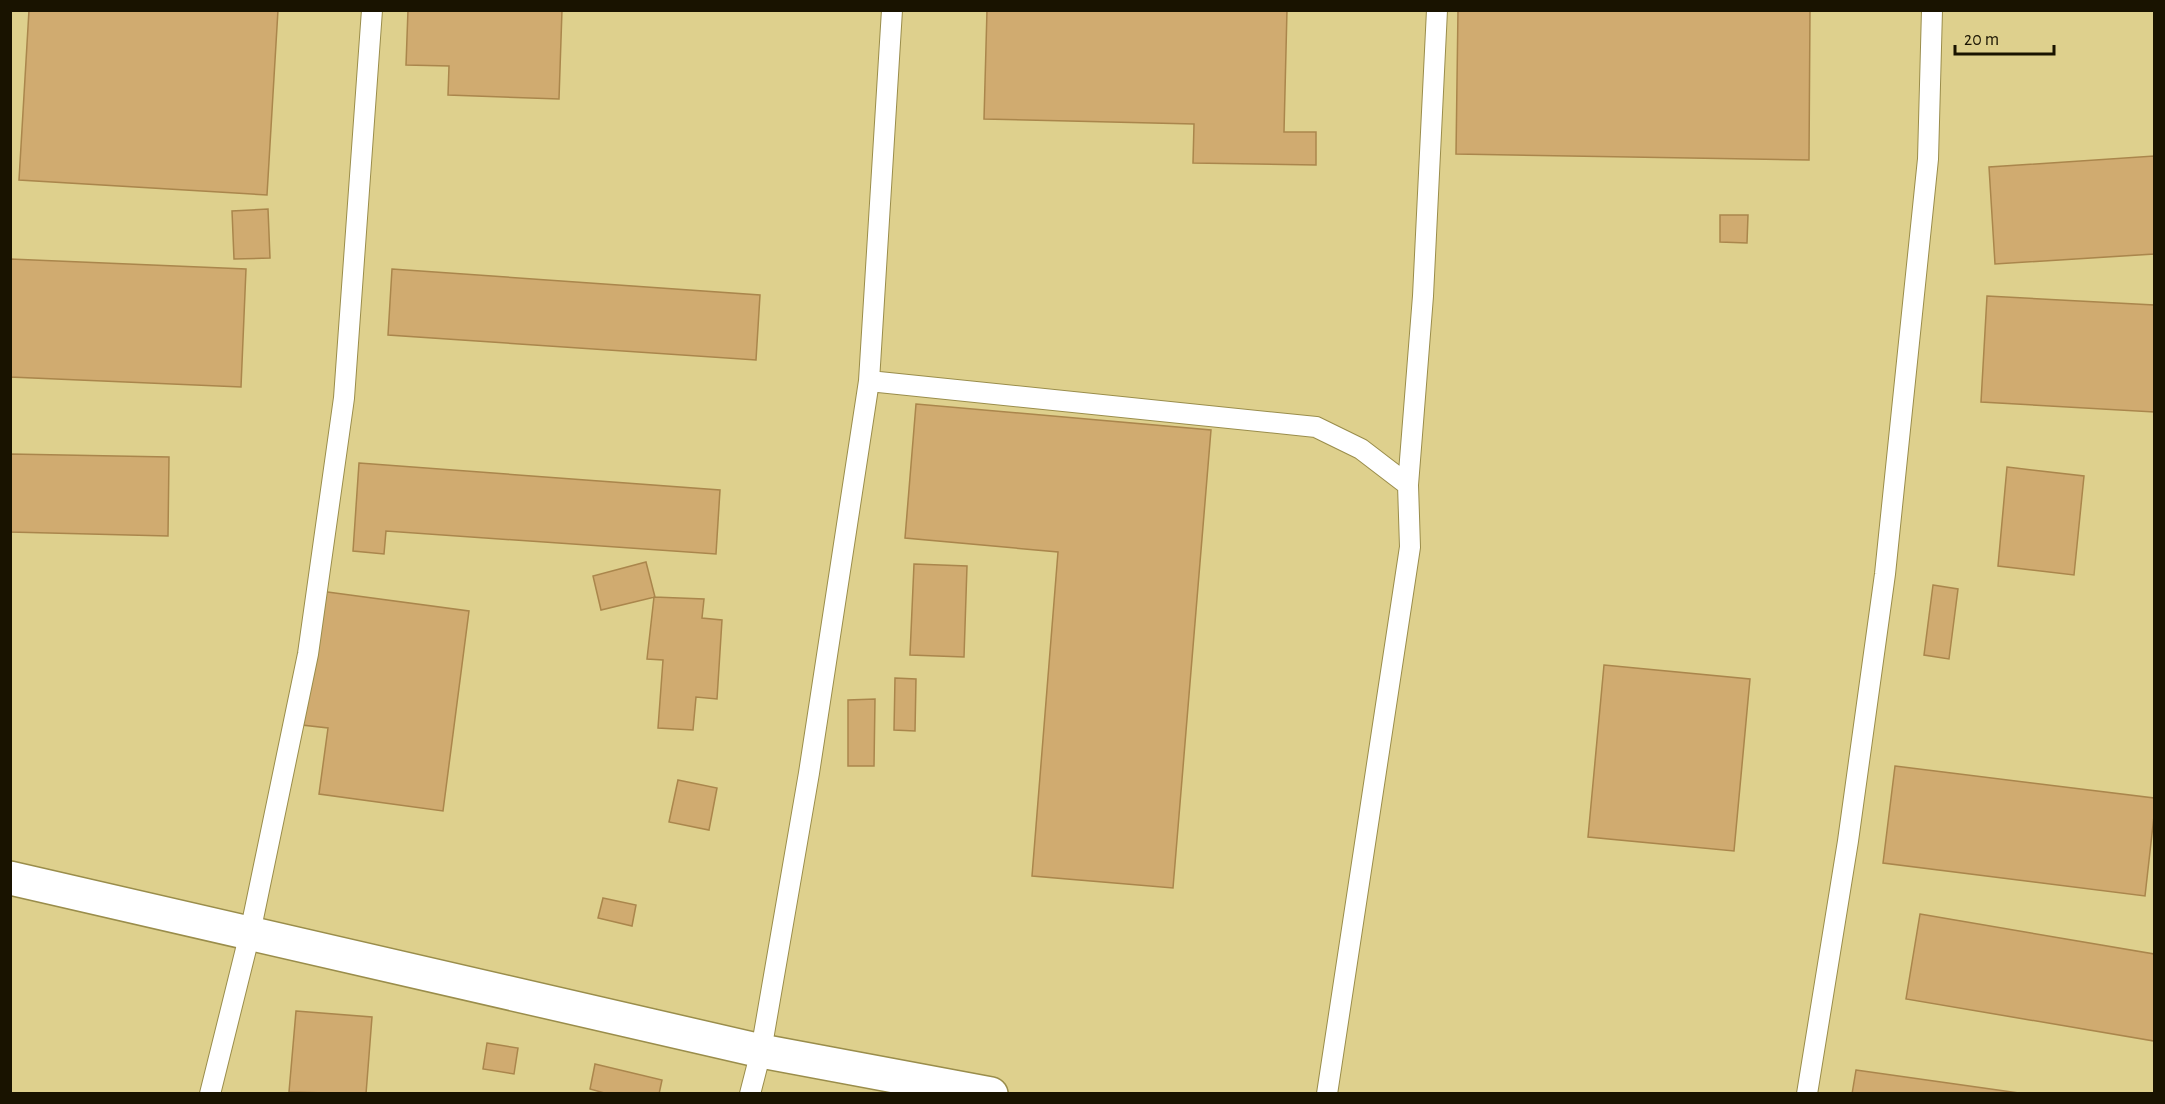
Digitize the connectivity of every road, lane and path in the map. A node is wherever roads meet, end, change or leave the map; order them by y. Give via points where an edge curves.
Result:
1 (372, 10) edge
2 (892, 10) edge
3 (1437, 10) edge
4 (1932, 10) edge
5 (869, 381) junction
6 (1408, 485) junction
7 (10, 878) edge
8 (250, 933) junction
9 (761, 1051) junction
10 (210, 1094) edge
11 (750, 1094) edge
12 (991, 1094) edge
13 (1327, 1094) edge
14 (1807, 1094) edge

1 - 8 lane via 344,398 308,654
2 - 5 lane
3 - 6 lane via 1423,296
4 - 14 lane via 1928,159 1885,574 1848,841
5 - 6 lane via 1316,428 1361,449
5 - 9 lane via 809,773
6 - 13 lane via 1410,547
7 - 8 street
8 - 9 street
8 - 10 lane
9 - 11 lane
9 - 12 street

